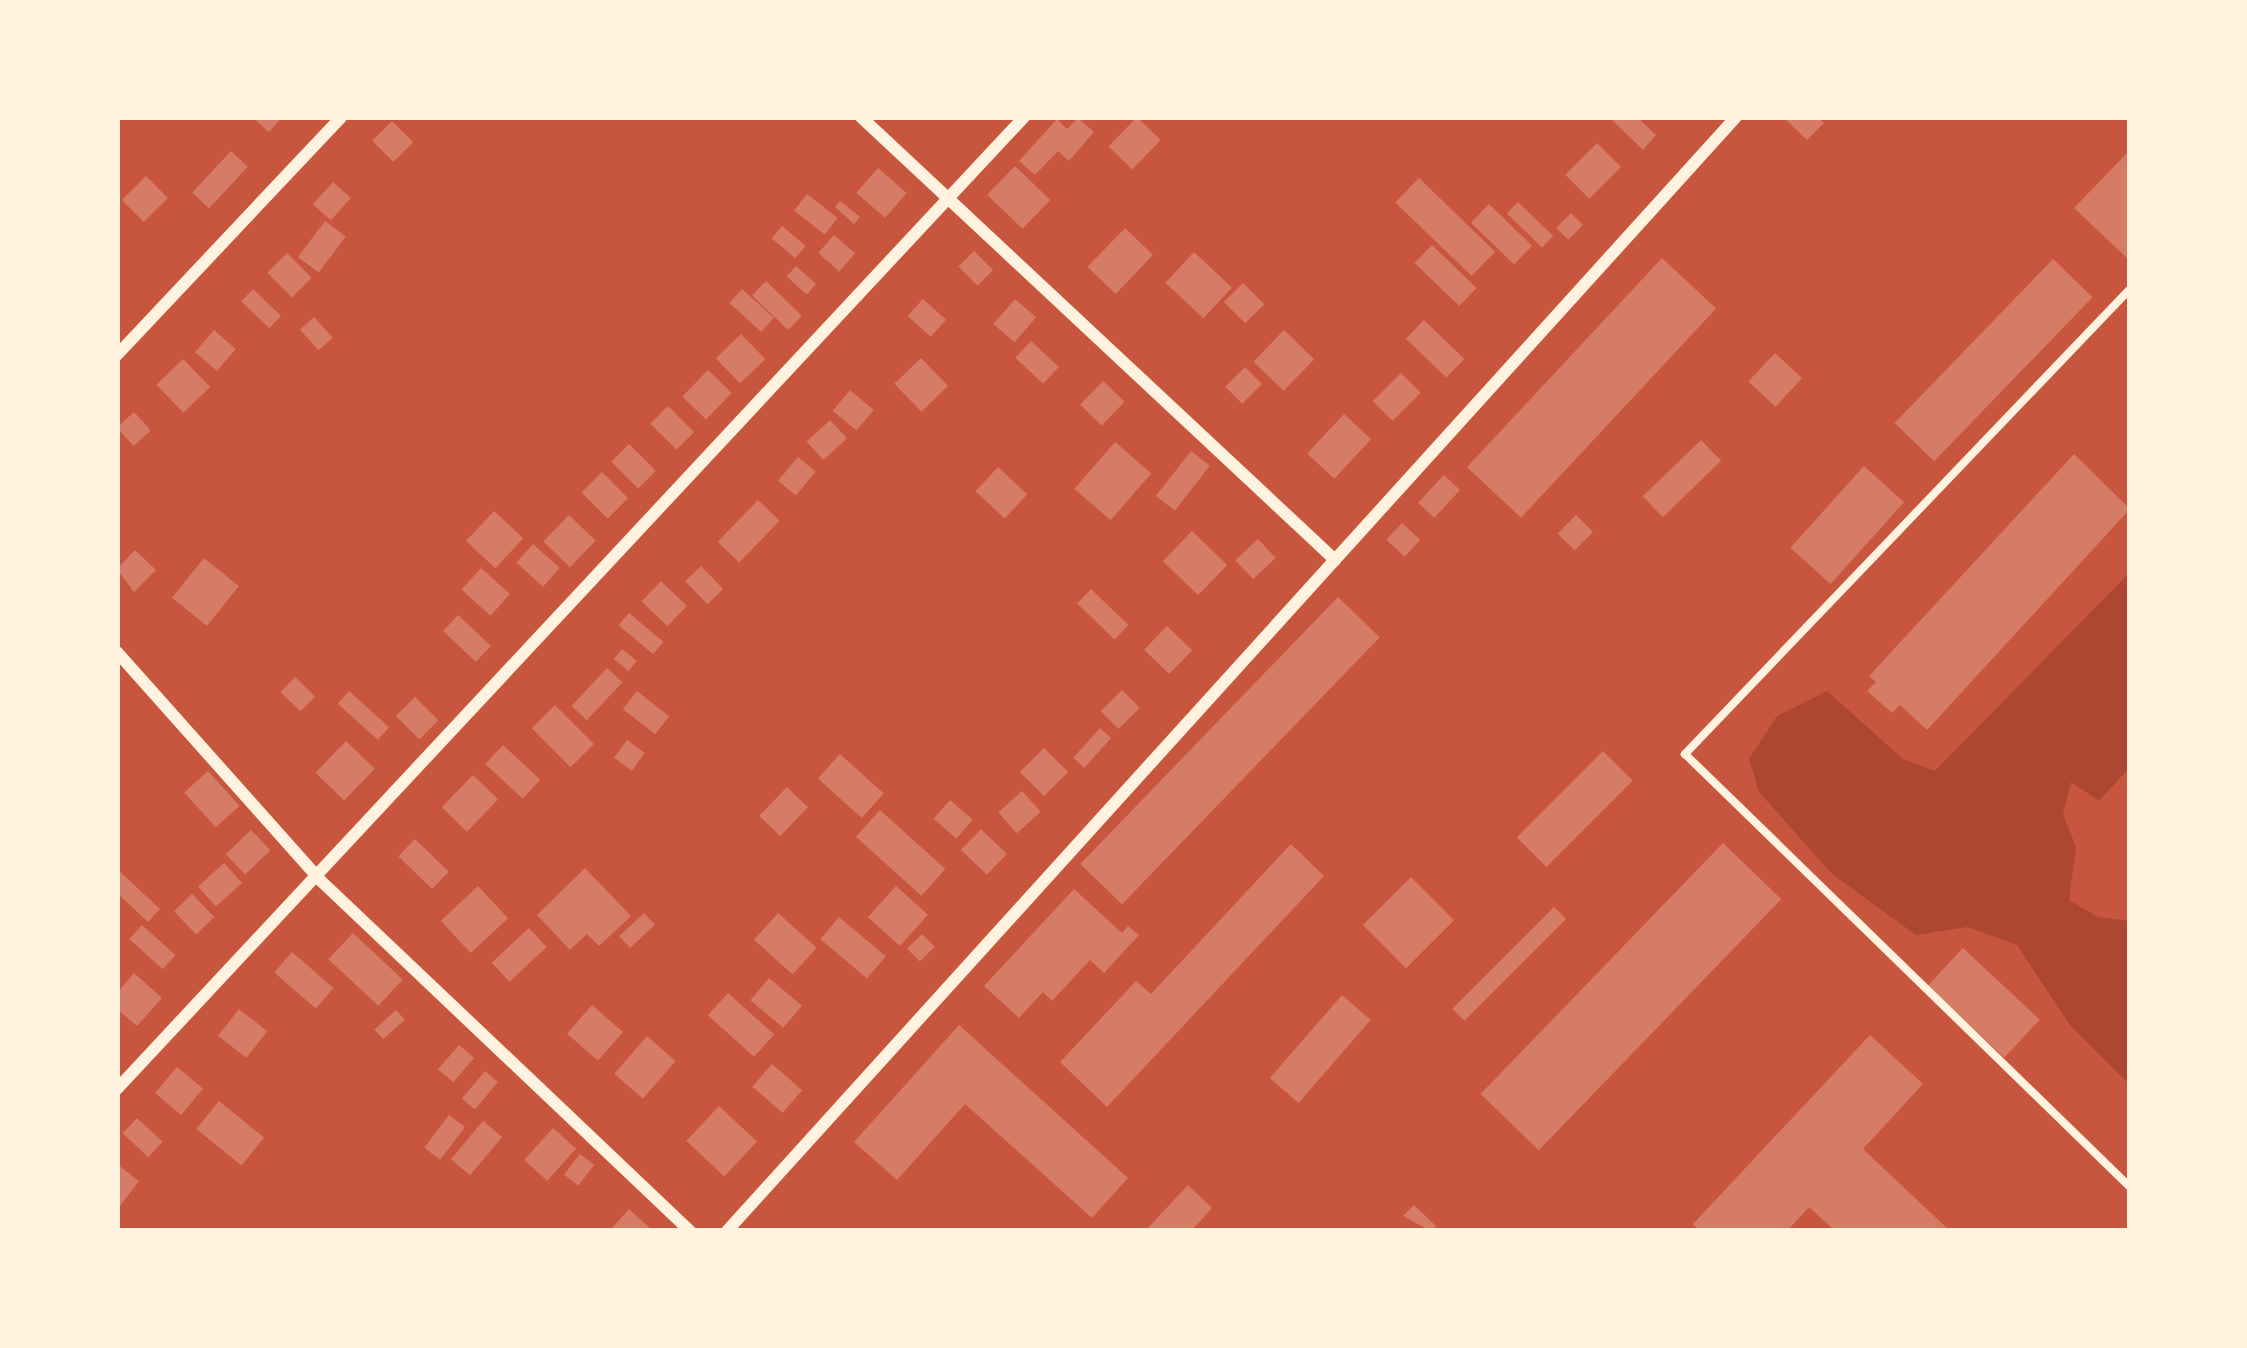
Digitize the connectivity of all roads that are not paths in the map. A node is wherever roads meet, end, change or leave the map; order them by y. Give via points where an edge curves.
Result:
1 (341, 117) edge
2 (861, 117) edge
3 (1024, 117) edge
4 (1736, 117) edge
5 (946, 202) junction
6 (2130, 290) edge
7 (117, 355) edge
8 (1335, 560) junction
9 (117, 652) edge
10 (317, 884) junction
11 (117, 1090) edge
12 (2130, 1187) edge
13 (690, 1231) edge
14 (727, 1231) edge

1 - 7 street
2 - 5 street
3 - 5 street
4 - 8 street
5 - 8 street
5 - 10 street
6 - 12 lane via 1685,754
8 - 14 street
9 - 10 street
10 - 11 street
10 - 13 street

